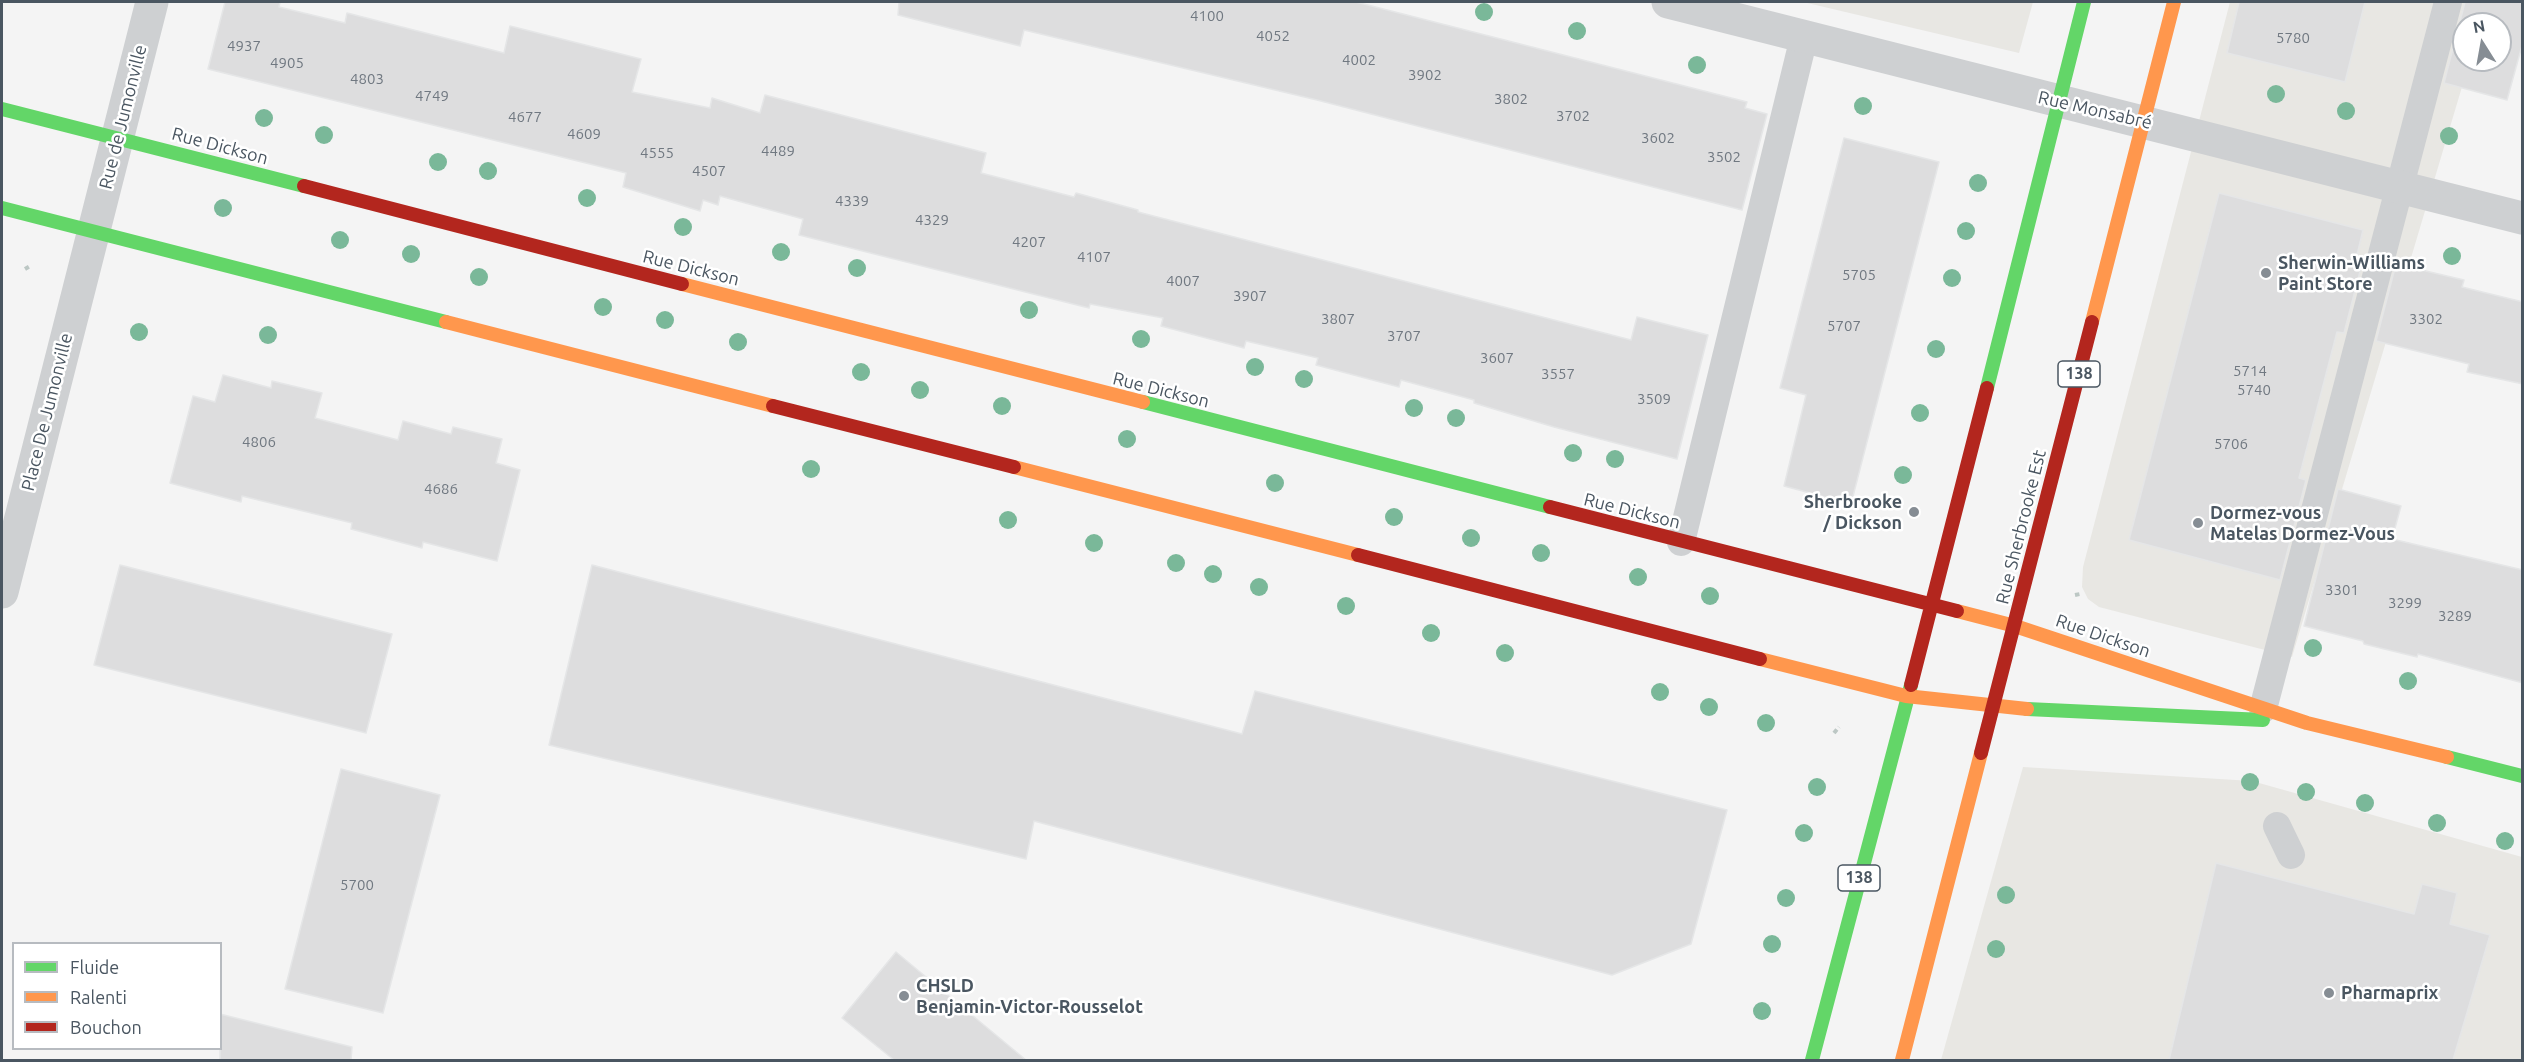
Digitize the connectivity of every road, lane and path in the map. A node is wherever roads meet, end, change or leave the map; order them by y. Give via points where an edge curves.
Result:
1 (152, 2) edge
2 (2084, 2) edge
3 (2174, 2) edge
4 (2448, 2) edge
5 (1686, 4) edge
6 (1804, 37) junction
7 (2058, 102) junction
8 (2, 109) edge
9 (2144, 122) junction
10 (117, 138) junction
11 (2399, 186) junction
12 (2, 208) edge
13 (2523, 218) edge
14 (93, 232) junction
15 (1681, 542) junction
16 (2, 592) edge
17 (1932, 606) junction
18 (2015, 626) junction
19 (1906, 696) junction
20 (1994, 707) junction
21 (2263, 709) junction
22 (2307, 723) junction
23 (1839, 727) dead end
24 (1834, 733) dead end
25 (2523, 776) edge
26 (2277, 826) dead end
27 (2291, 855) dead end
28 (1812, 1060) edge
29 (1902, 1060) edge

1 - 10 street, Rue de Jumonville
2 - 7 main road, 138
3 - 9 main road, Rue Sherbrooke Est / 138
4 - 11 lane
5 - 6 street, Rue Monsabré
6 - 7 street, Rue Monsabré
6 - 15 lane
7 - 9 street, Rue Monsabré
7 - 17 main road, 138
8 - 10 main road, Rue Dickson
9 - 11 street, Rue Monsabré
9 - 18 main road, Rue Sherbrooke Est / 138
10 - 14 street, Rue de Jumonville
10 - 15 main road, Rue Dickson
11 - 13 street, Rue Monsabré
11 - 21 lane
12 - 14 main road, Rue Dickson
14 - 16 street, Place De Jumonville
14 - 19 main road, Rue Dickson
15 - 17 main road, Rue Dickson
17 - 18 main road, Rue Dickson
17 - 19 main road, 138
18 - 20 main road, Rue Sherbrooke Est / 138
18 - 21 main road, Rue Dickson
19 - 20 main road, Rue Dickson
19 - 28 main road, 138
20 - 22 main road, Rue Dickson
20 - 29 main road, Rue Sherbrooke Est / 138
21 - 22 main road, Rue Dickson
22 - 25 main road, Rue Dickson
23 - 24 path
26 - 27 lane

